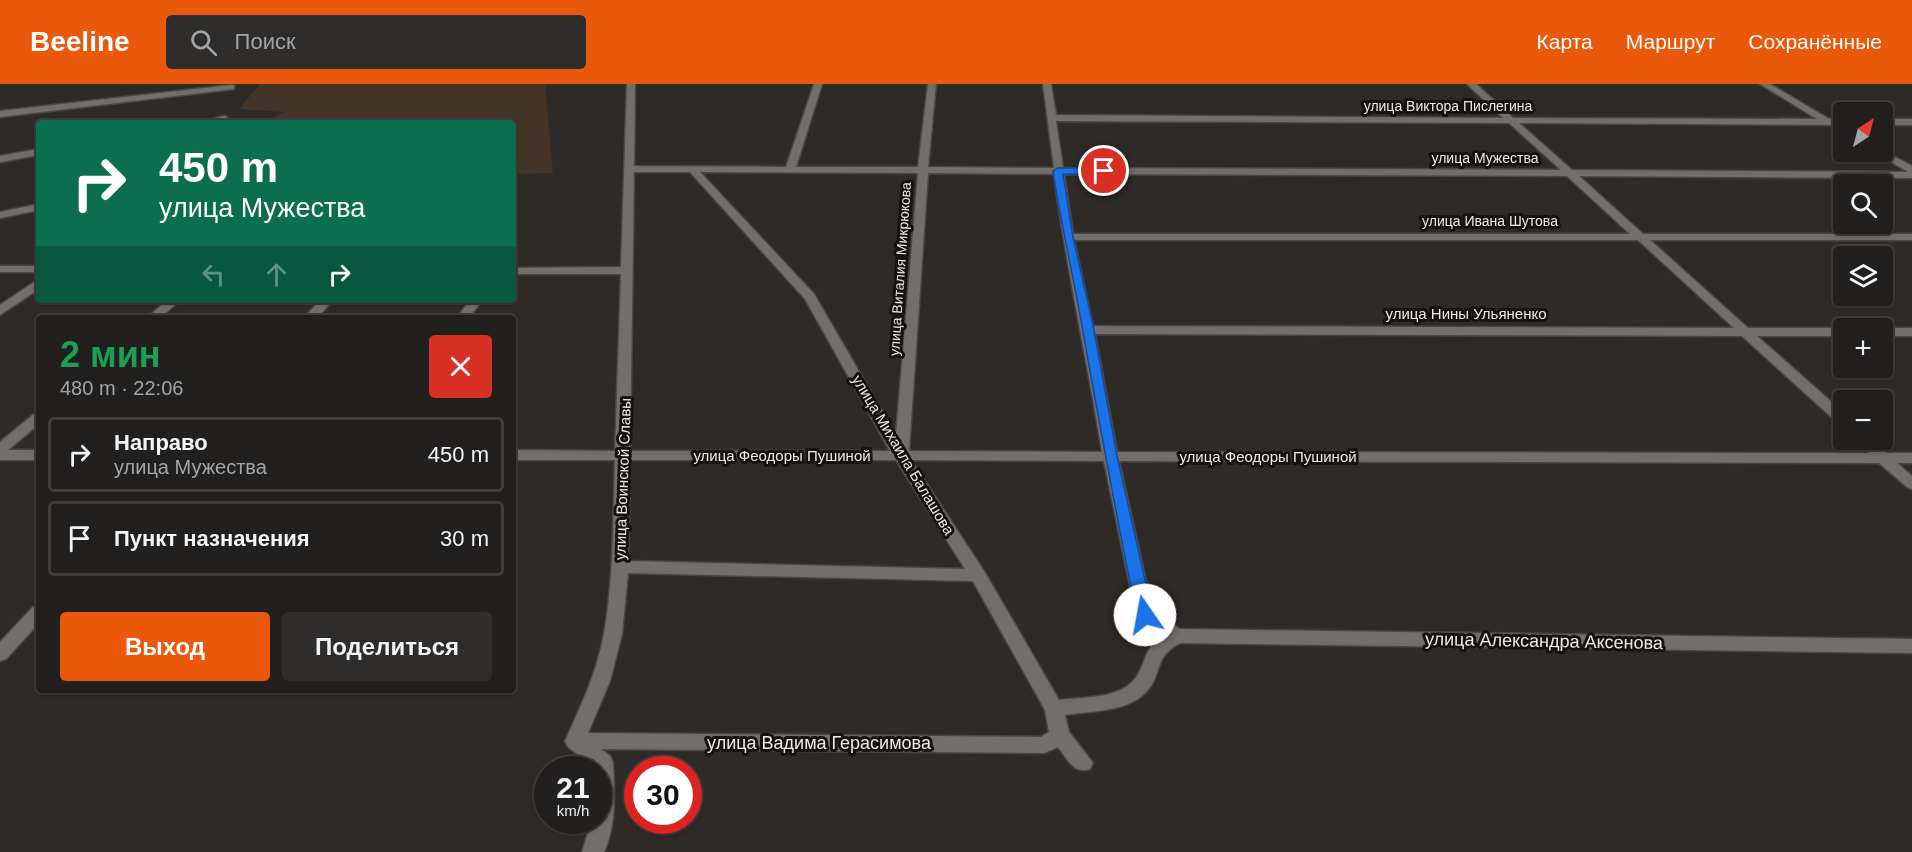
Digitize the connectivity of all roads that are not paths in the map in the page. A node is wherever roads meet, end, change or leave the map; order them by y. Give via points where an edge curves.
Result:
1 (631, 84) edge
2 (818, 84) edge
3 (932, 84) edge
4 (1047, 84) edge
5 (1471, 84) edge
6 (1764, 84) edge
7 (231, 87) dead end
8 (0, 114) edge
9 (1053, 118) junction
10 (224, 119) dead end
11 (219, 120) edge
12 (1512, 120) junction
13 (1828, 122) junction
14 (1833, 122) edge
15 (1893, 122) edge
16 (1912, 122) edge
17 (1833, 125) edge
18 (36, 153) edge
19 (0, 159) edge
20 (1893, 159) edge
21 (628, 169) junction
22 (692, 169) junction
23 (790, 169) junction
24 (923, 170) junction
25 (1912, 170) edge
26 (1058, 171) junction
27 (1569, 172) junction
28 (1912, 175) edge
29 (36, 208) edge
30 (0, 215) edge
31 (1638, 236) junction
32 (1068, 237) junction
33 (1912, 237) edge
34 (0, 269) edge
35 (36, 269) edge
36 (627, 270) junction
37 (516, 271) edge
38 (36, 285) edge
39 (170, 303) edge
40 (324, 303) edge
41 (0, 311) edge
42 (156, 315) edge
43 (313, 315) edge
44 (1088, 330) junction
45 (1744, 331) junction
46 (1833, 332) edge
47 (1893, 332) edge
48 (1912, 332) edge
49 (1833, 411) edge
50 (36, 420) edge
51 (1875, 450) edge
52 (0, 453) edge
53 (36, 455) edge
54 (516, 455) edge
55 (625, 456) junction
56 (1110, 456) junction
57 (901, 457) junction
58 (1884, 458) junction
59 (1912, 458) edge
60 (1912, 484) edge
61 (620, 567) junction
62 (978, 575) junction
63 (36, 615) edge
64 (1177, 636) junction
65 (1912, 646) edge
66 (0, 654) edge
67 (1054, 710) junction
68 (1060, 735) junction
69 (575, 741) junction
70 (1083, 763) dead end
71 (593, 852) edge

1 - 21 street, улица Воинской Славы
2 - 23 street
3 - 24 street, улица Виталия Микрюкова
4 - 9 street
5 - 12 street
6 - 13 street
7 - 8 street
9 - 12 street, улица Виктора Пислегина
9 - 26 street
10 - 11 street
12 - 13 street, улица Виктора Пислегина
12 - 27 street
13 - 14 street, улица Виктора Пислегина
13 - 17 street
15 - 16 street
18 - 19 street
20 - 25 street
21 - 22 street, улица Мужества
21 - 36 street, улица Воинской Славы
22 - 23 street, улица Мужества
22 - 57 street, улица Михаила Балашова via 810,297
23 - 24 street, улица Мужества
24 - 26 street, улица Мужества
24 - 57 street, улица Виталия Микрюкова
26 - 27 street, улица Мужества
26 - 32 street
27 - 28 street, улица Мужества
27 - 31 street
29 - 30 street
31 - 32 street, улица Ивана Шутова
31 - 33 street, улица Ивана Шутова
31 - 45 street
32 - 44 street
34 - 35 street
36 - 37 street
36 - 55 street, улица Воинской Славы
38 - 41 street
39 - 42 street
40 - 43 street
44 - 45 street, улица Нины Ульяненко
44 - 56 street
45 - 46 street, улица Нины Ульяненко
45 - 49 street
47 - 48 street
50 - 52 street
51 - 58 street
52 - 53 street
54 - 55 street, улица Феодоры Пушиной
55 - 57 street, улица Феодоры Пушиной
55 - 61 street, улица Воинской Славы
56 - 57 street, улица Феодоры Пушиной
56 - 58 street, улица Феодоры Пушиной
56 - 64 street via 1145,615
57 - 62 street, улица Михаила Балашова
58 - 59 street, улица Феодоры Пушиной
58 - 60 street
61 - 62 street
61 - 69 street, улица Воинской Славы via 613,634 601,681
62 - 67 street, улица Михаила Балашова
63 - 66 street
64 - 65 street, улица Александра Аксенова
64 - 67 street via 1159,646 1140,687 1121,699
67 - 68 street, улица Михаила Балашова
68 - 69 street, улица Вадима Герасимова via 1044,745
68 - 70 street, улица Михаила Балашова
69 - 71 street via 603,762 603,801 598,844

